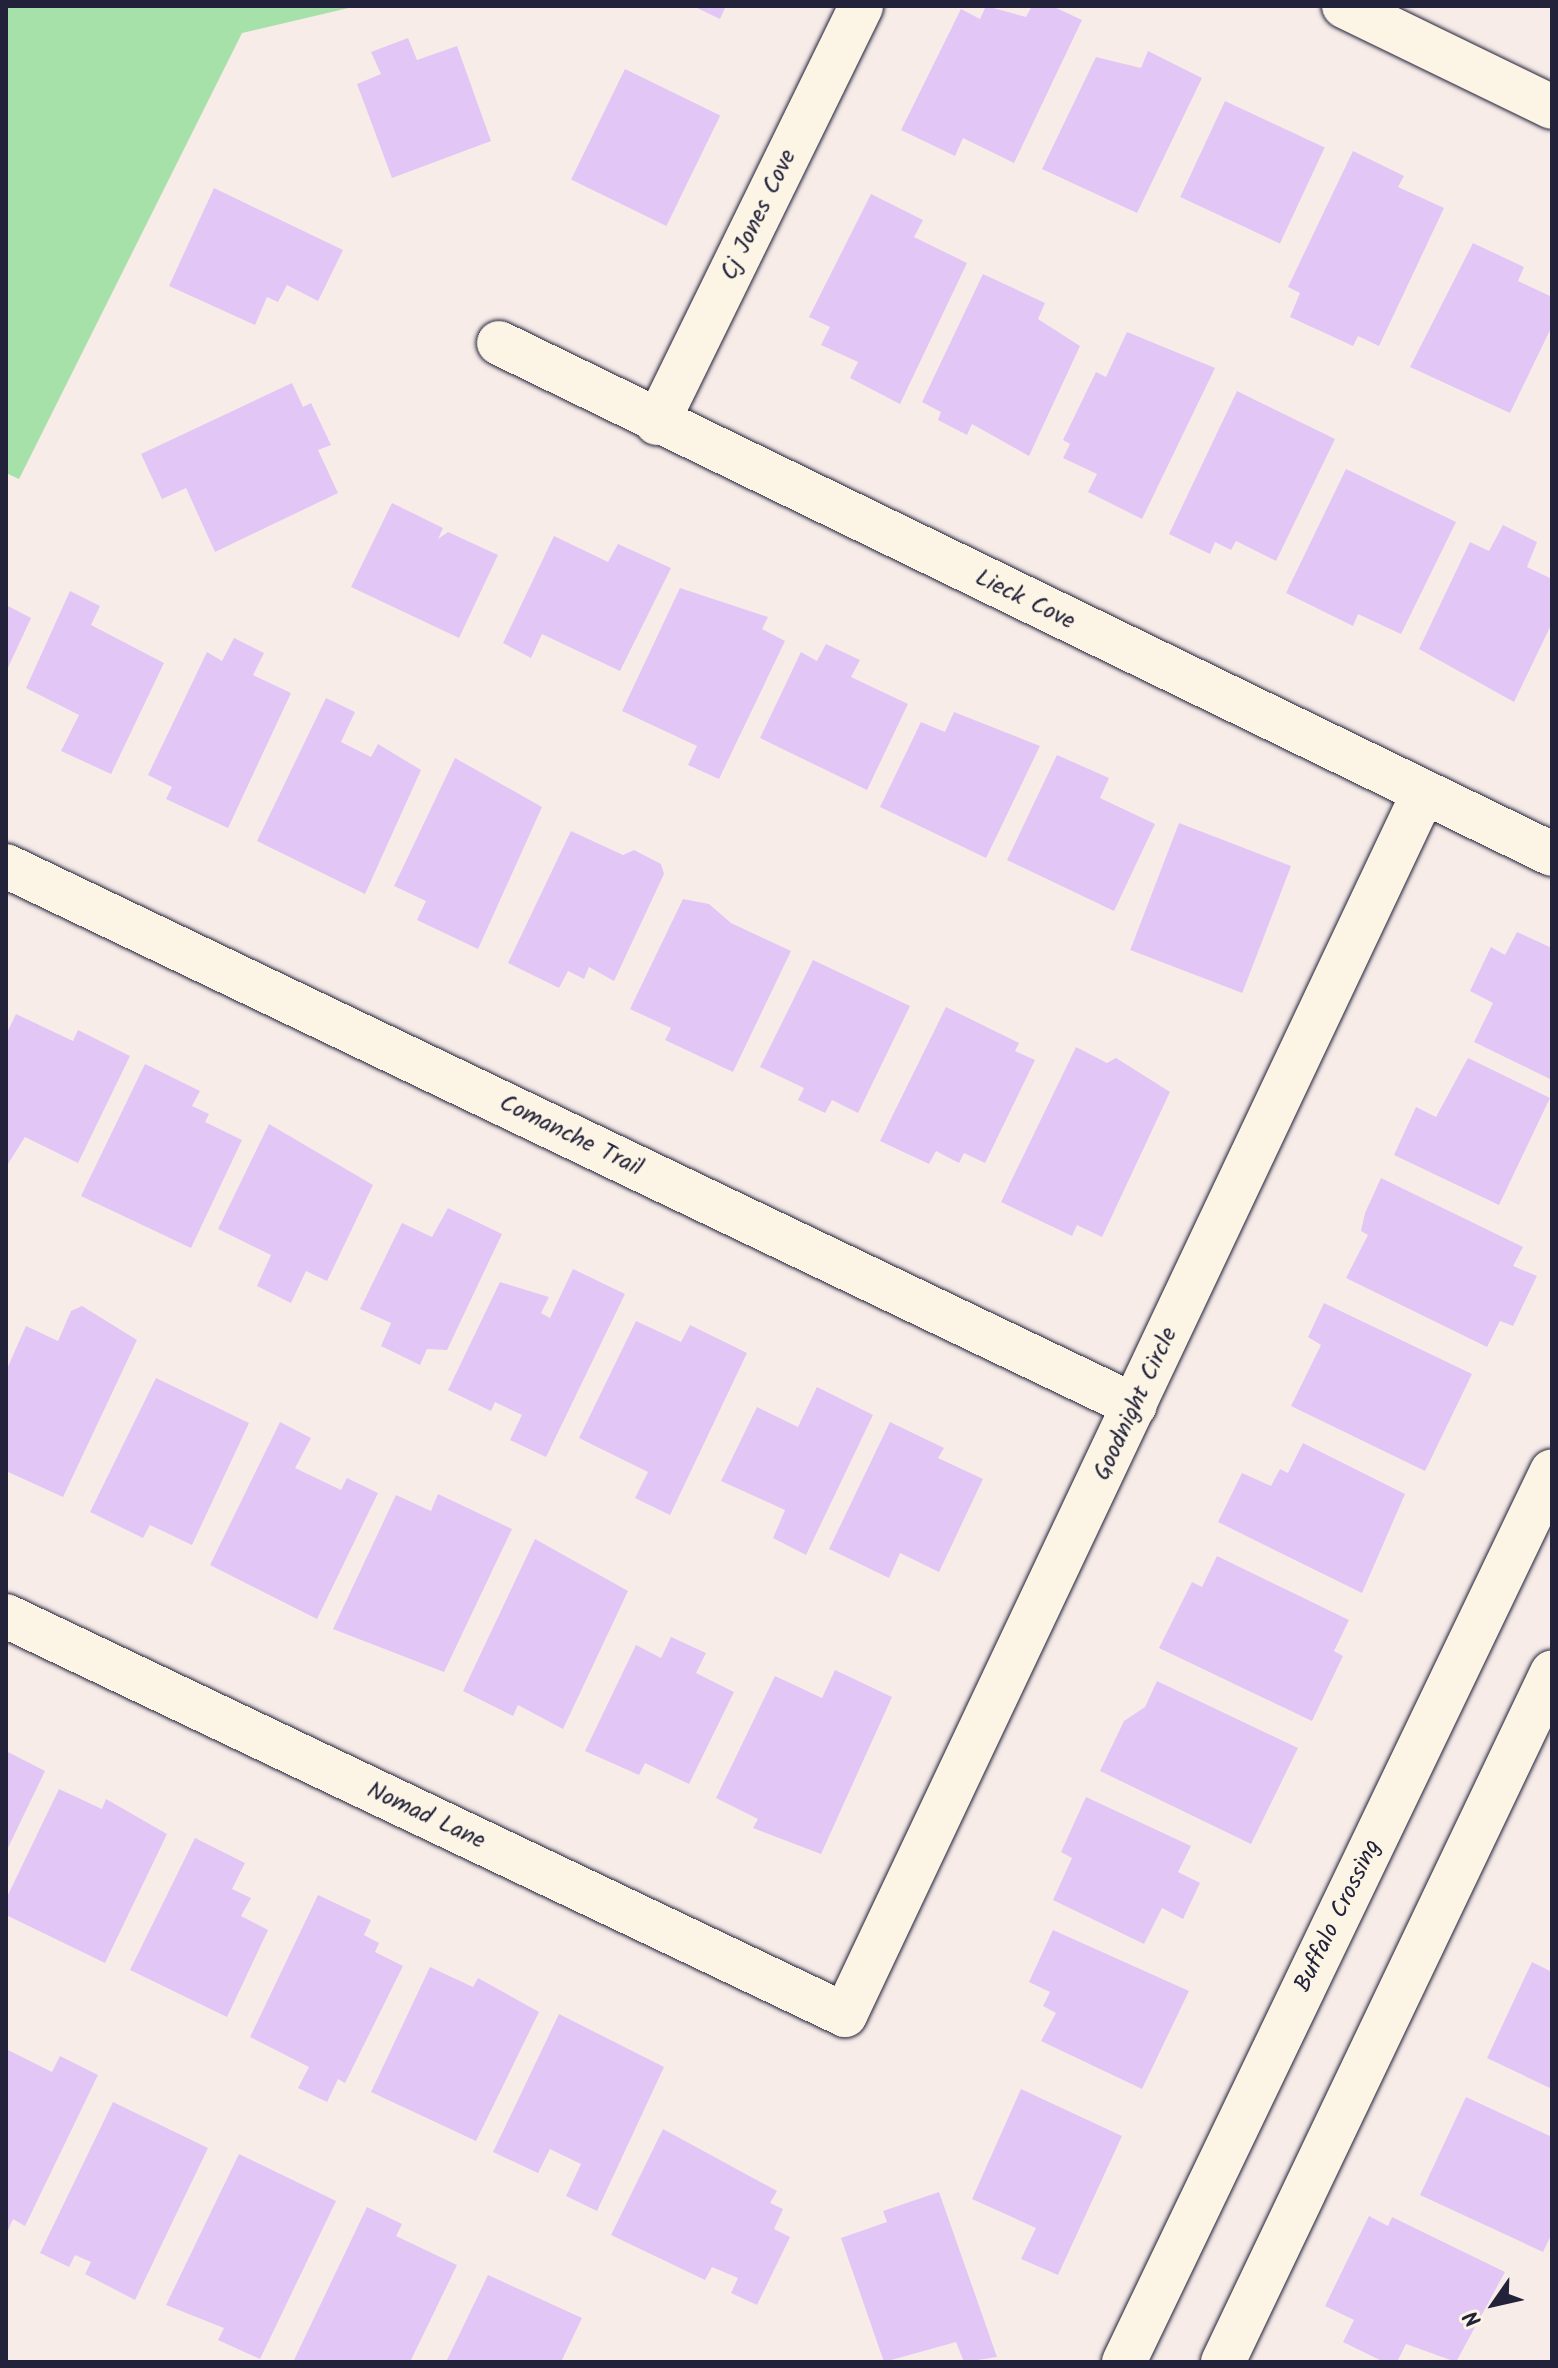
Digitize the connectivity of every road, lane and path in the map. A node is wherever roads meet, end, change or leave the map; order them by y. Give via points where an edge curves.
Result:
1 (861, 6) edge
2 (1344, 6) edge
3 (1552, 107) edge
4 (499, 343) dead end
5 (657, 423) junction
6 (1424, 792) junction
7 (1552, 854) edge
8 (6, 866) edge
9 (1135, 1406) junction
10 (1552, 1471) edge
11 (6, 1616) edge
12 (1552, 1673) edge
13 (845, 2015) joint
14 (1124, 2362) edge
15 (1223, 2362) edge

1 - 5 street, Cj Jones Cove
2 - 3 street
4 - 5 street, Lieck Cove
5 - 6 street, Lieck Cove
6 - 7 street, Lieck Cove
6 - 9 street, Goodnight Circle
8 - 9 street, Comanche Trail
9 - 13 street, Goodnight Circle
10 - 14 street, Buffalo Crossing
11 - 13 street, Nomad Lane
12 - 15 street

